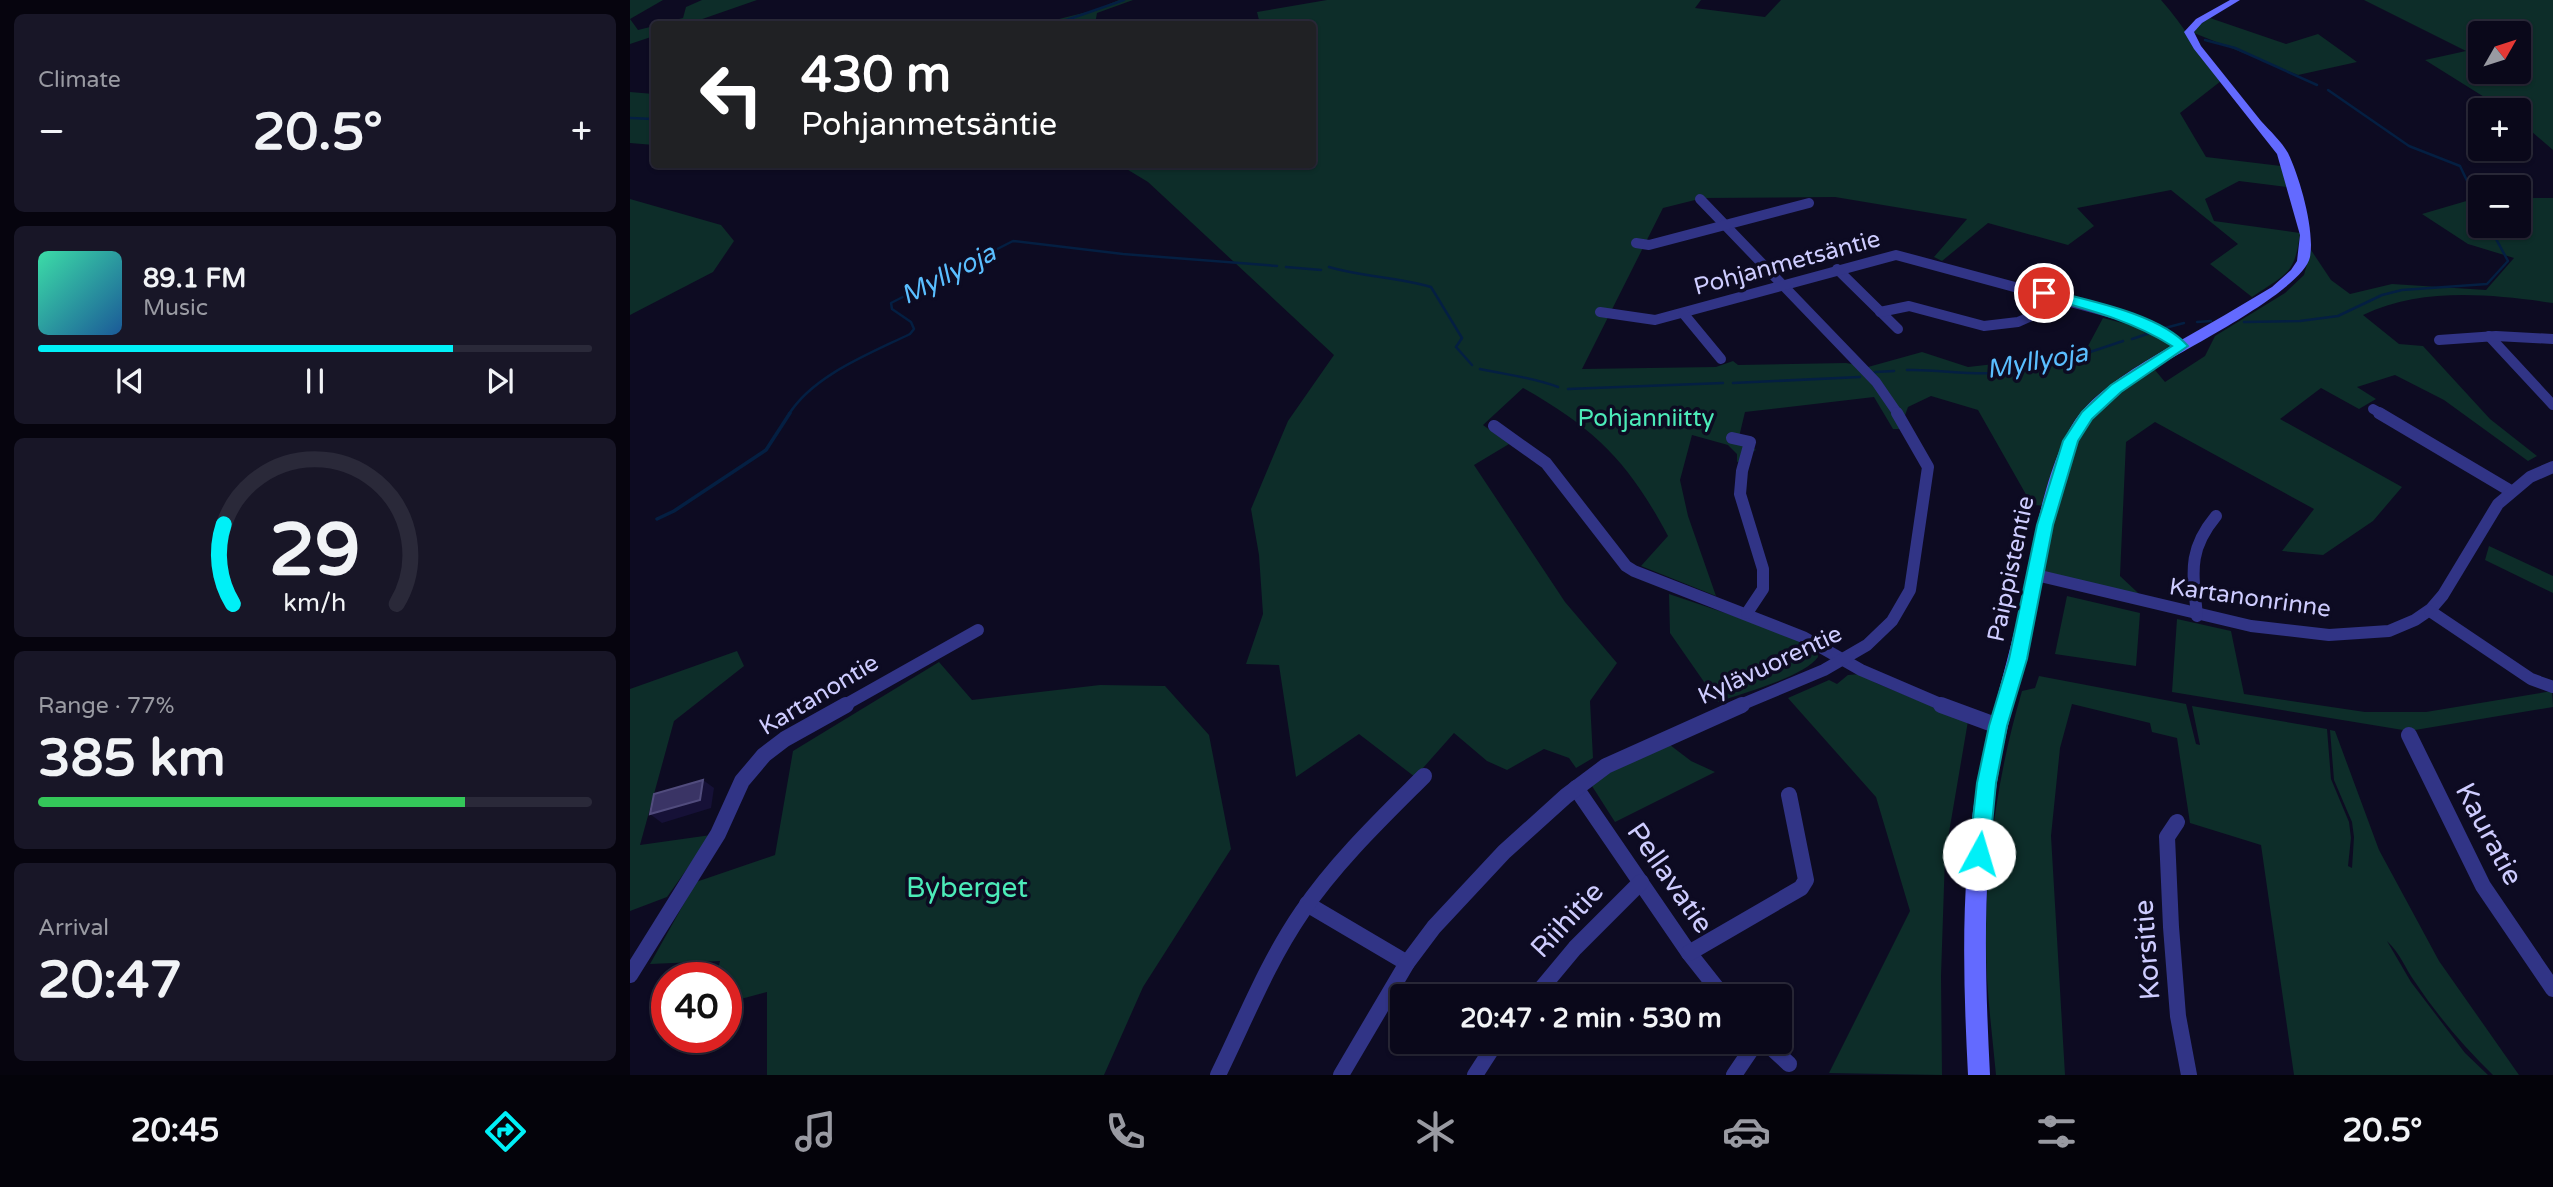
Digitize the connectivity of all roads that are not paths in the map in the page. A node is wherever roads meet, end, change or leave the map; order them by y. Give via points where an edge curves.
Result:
1 (2236, 0) edge
2 (1700, 199) dead end
3 (1809, 203) dead end
4 (1725, 225) junction
5 (1636, 243) dead end
6 (1837, 269) junction
7 (1782, 286) junction
8 (2044, 293) junction
9 (1600, 312) dead end
10 (1880, 312) junction
11 (1683, 313) junction
12 (1898, 329) dead end
13 (2489, 336) junction
14 (2553, 339) edge
15 (2439, 340) dead end
16 (2182, 346) junction
17 (1721, 359) dead end
18 (2553, 405) edge
19 (2373, 409) dead end
20 (1494, 426) dead end
21 (1731, 438) dead end
22 (2553, 467) edge
23 (2509, 490) junction
24 (2216, 516) dead end
25 (2036, 575) junction
26 (2430, 611) junction
27 (1747, 614) junction
28 (2197, 616) junction
29 (978, 629) dead end
30 (1841, 658) junction
31 (2553, 687) edge
32 (1998, 726) junction
33 (2409, 735) dead end
34 (1424, 776) dead end
35 (1576, 788) junction
36 (1789, 795) dead end
37 (2176, 822) dead end
38 (1641, 882) junction
39 (1307, 904) junction
40 (1689, 953) junction
41 (1407, 963) junction
42 (630, 975) edge
43 (1545, 984) edge
44 (1714, 984) edge
45 (2553, 989) edge
46 (1489, 1054) edge
47 (1749, 1054) edge
48 (1778, 1054) edge
49 (1789, 1064) dead end
50 (1218, 1075) edge
51 (1341, 1075) edge
52 (1475, 1075) edge
53 (1734, 1075) edge
54 (1979, 1075) edge
55 (2189, 1075) edge

1 - 16 street, Paippistentie via 2194,24 2189,32 2282,153 2301,211 2303,261 2276,290
2 - 4 street, Kylävuorentie
3 - 4 street
4 - 5 street via 1648,245
4 - 7 street, Kylävuorentie
6 - 7 street, Pohjanmetsäntie
6 - 8 street, Pohjanmetsäntie via 1904,256
6 - 10 street
7 - 11 street, Pohjanmetsäntie
7 - 30 street, Kylävuorentie via 1876,382 1929,472 1904,603 1867,645
8 - 10 street via 2036,314 2001,325 1984,326 1909,306
8 - 16 street, Pohjanmetsäntie via 2150,326
9 - 11 street, Pohjanmetsäntie via 1644,320
10 - 12 street
11 - 17 street
13 - 14 street
13 - 15 street
13 - 18 street
16 - 25 street, Paippistentie via 2116,388 2087,415 2074,435 2045,525
19 - 23 street
20 - 27 street via 1546,463 1626,566
21 - 27 street via 1749,442 1740,494 1763,569 1763,589
22 - 23 street
23 - 26 street via 2484,520
24 - 28 street via 2200,536 2193,568
25 - 28 street, Kartanonrinne
25 - 32 street, Paippistentie
26 - 28 street, Kartanonrinne via 2383,632 2342,634
26 - 31 street via 2531,679
27 - 30 street
29 - 42 street, Kartanontie via 785,738 764,755 742,781 718,834
30 - 32 street
30 - 35 street, Kylävuorentie via 1824,670 1606,766
32 - 54 street, Paippistentie via 1976,878
33 - 45 street, Kauratie via 2483,886
34 - 39 street via 1338,862
35 - 38 street, Pellavatie
35 - 41 street, Kylävuorentie via 1460,897
36 - 40 street via 1806,880 1801,888
37 - 55 street, Korsitie via 2167,837 2171,947
38 - 40 street, Pellavatie
38 - 43 street, Riihitie
39 - 41 street
39 - 50 street via 1286,936
40 - 44 street, Pellavatie
41 - 51 street, Kylävuorentie
46 - 52 street
47 - 53 street
48 - 49 street

